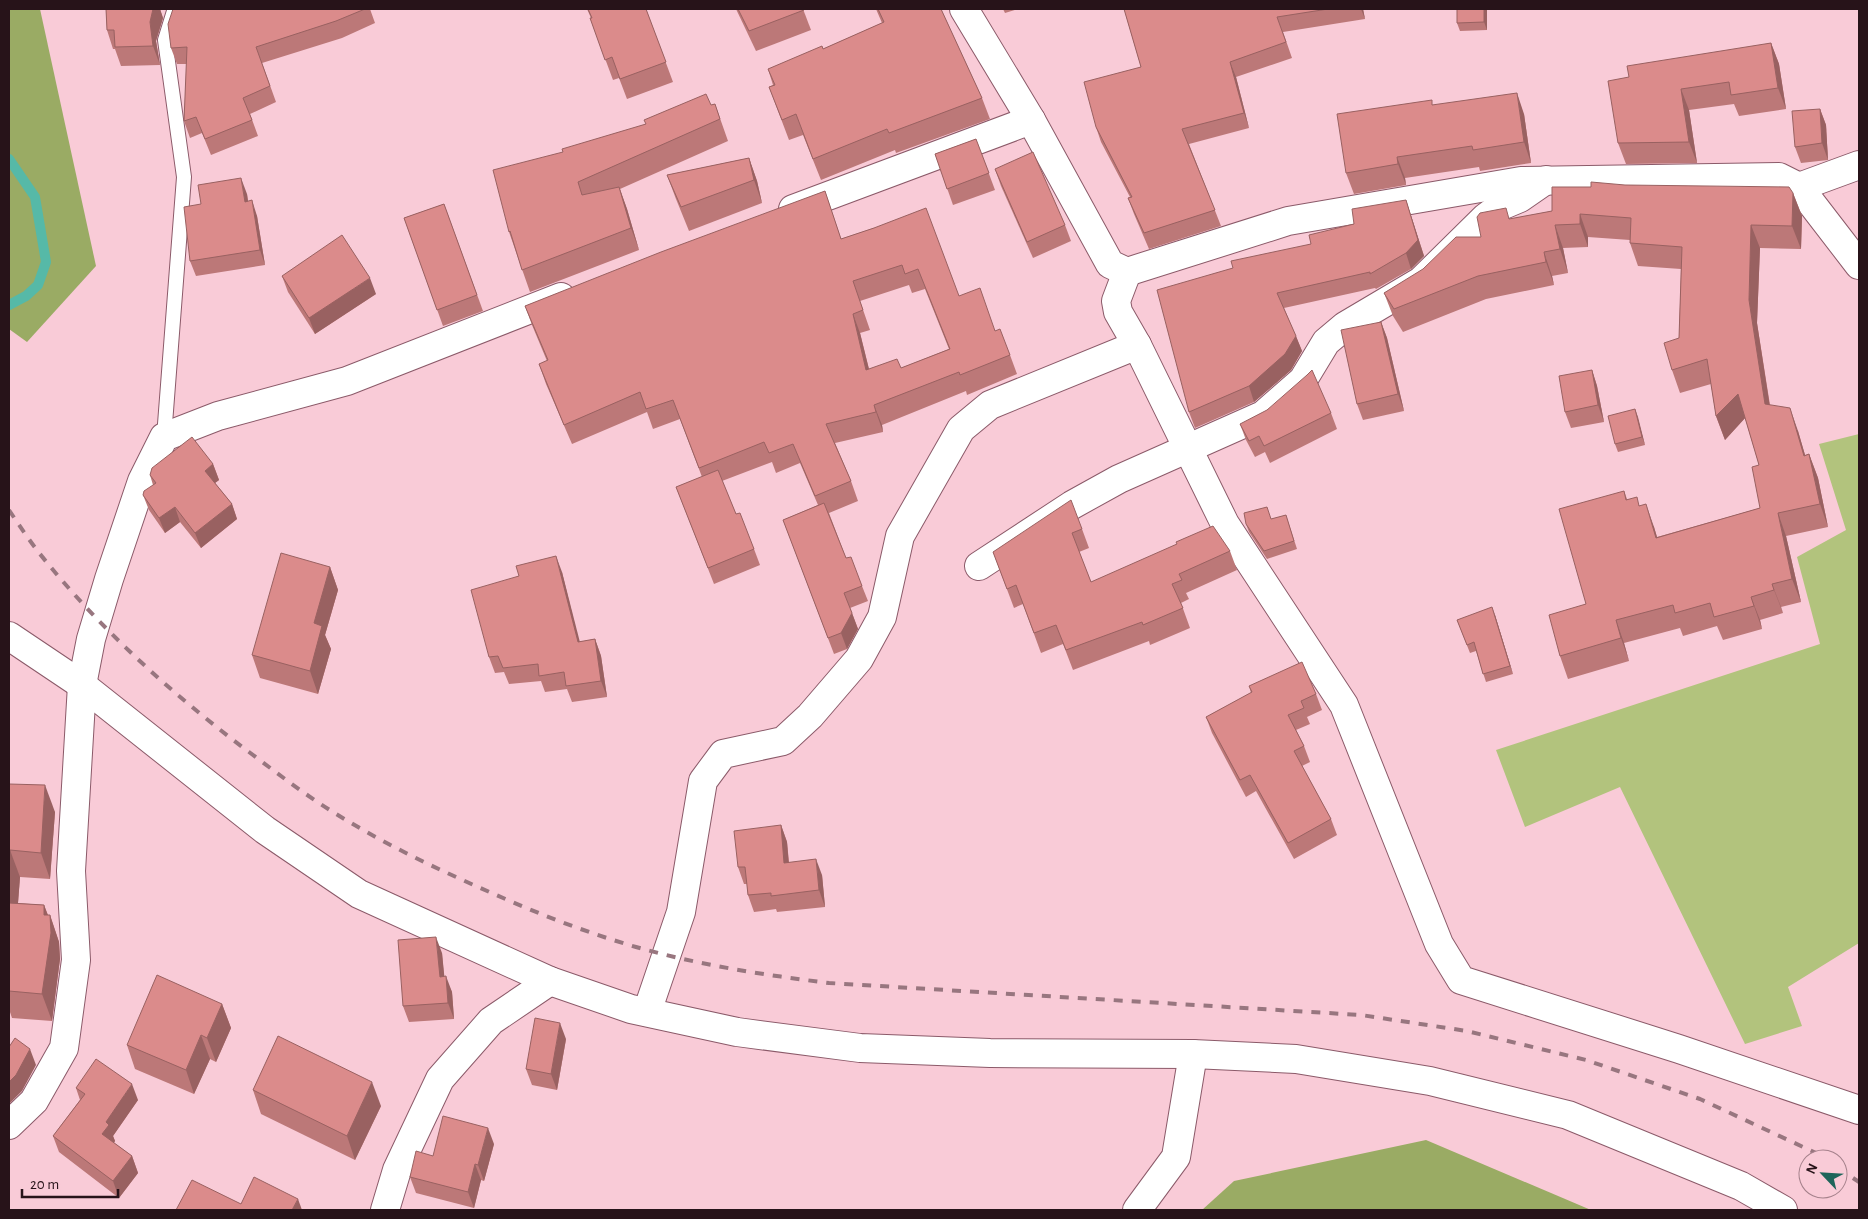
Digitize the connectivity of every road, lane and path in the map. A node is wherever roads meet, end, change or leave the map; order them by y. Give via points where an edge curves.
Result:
1 (178, 9) edge
2 (964, 9) edge
3 (1031, 120) junction
4 (1859, 165) edge
5 (1546, 180) junction
6 (1799, 186) junction
7 (773, 216) edge
8 (1859, 265) edge
9 (1127, 272) junction
10 (580, 290) edge
11 (1136, 345) junction
12 (164, 437) junction
13 (1188, 447) junction
14 (979, 566) dead end
15 (9, 636) edge
16 (82, 685) junction
17 (550, 981) junction
18 (647, 1012) junction
19 (1193, 1054) junction
20 (1859, 1110) edge
21 (9, 1125) edge
22 (385, 1210) edge
23 (1137, 1210) edge
24 (1783, 1210) edge

1 - 12 lane via 174,11 165,40 184,177
2 - 3 street
3 - 7 street
3 - 9 street via 1110,264
4 - 6 street
5 - 6 street via 1780,177
5 - 9 street via 1521,181 1288,221
5 - 13 street via 1486,217 1421,281 1346,326 1326,342 1303,380 1263,415
6 - 8 street
9 - 11 street via 1116,302
10 - 12 street via 347,381 218,416
11 - 13 street
11 - 18 street via 990,405 961,429 900,536 882,617 859,659 810,716 783,741 723,754 703,781 681,912
12 - 16 street via 142,481 112,570 91,639
13 - 14 street via 1072,505
13 - 20 street via 1225,524 1344,705 1439,944 1461,980 1679,1048
15 - 16 street
16 - 17 street via 265,830 359,894
16 - 21 street via 71,871 76,960 64,1048 34,1101
17 - 18 street
17 - 22 street via 491,1021 440,1079 397,1170
18 - 19 street via 737,1032 860,1048 990,1053
19 - 23 street via 1176,1157
19 - 24 street via 1296,1059 1430,1081 1568,1115 1741,1186

